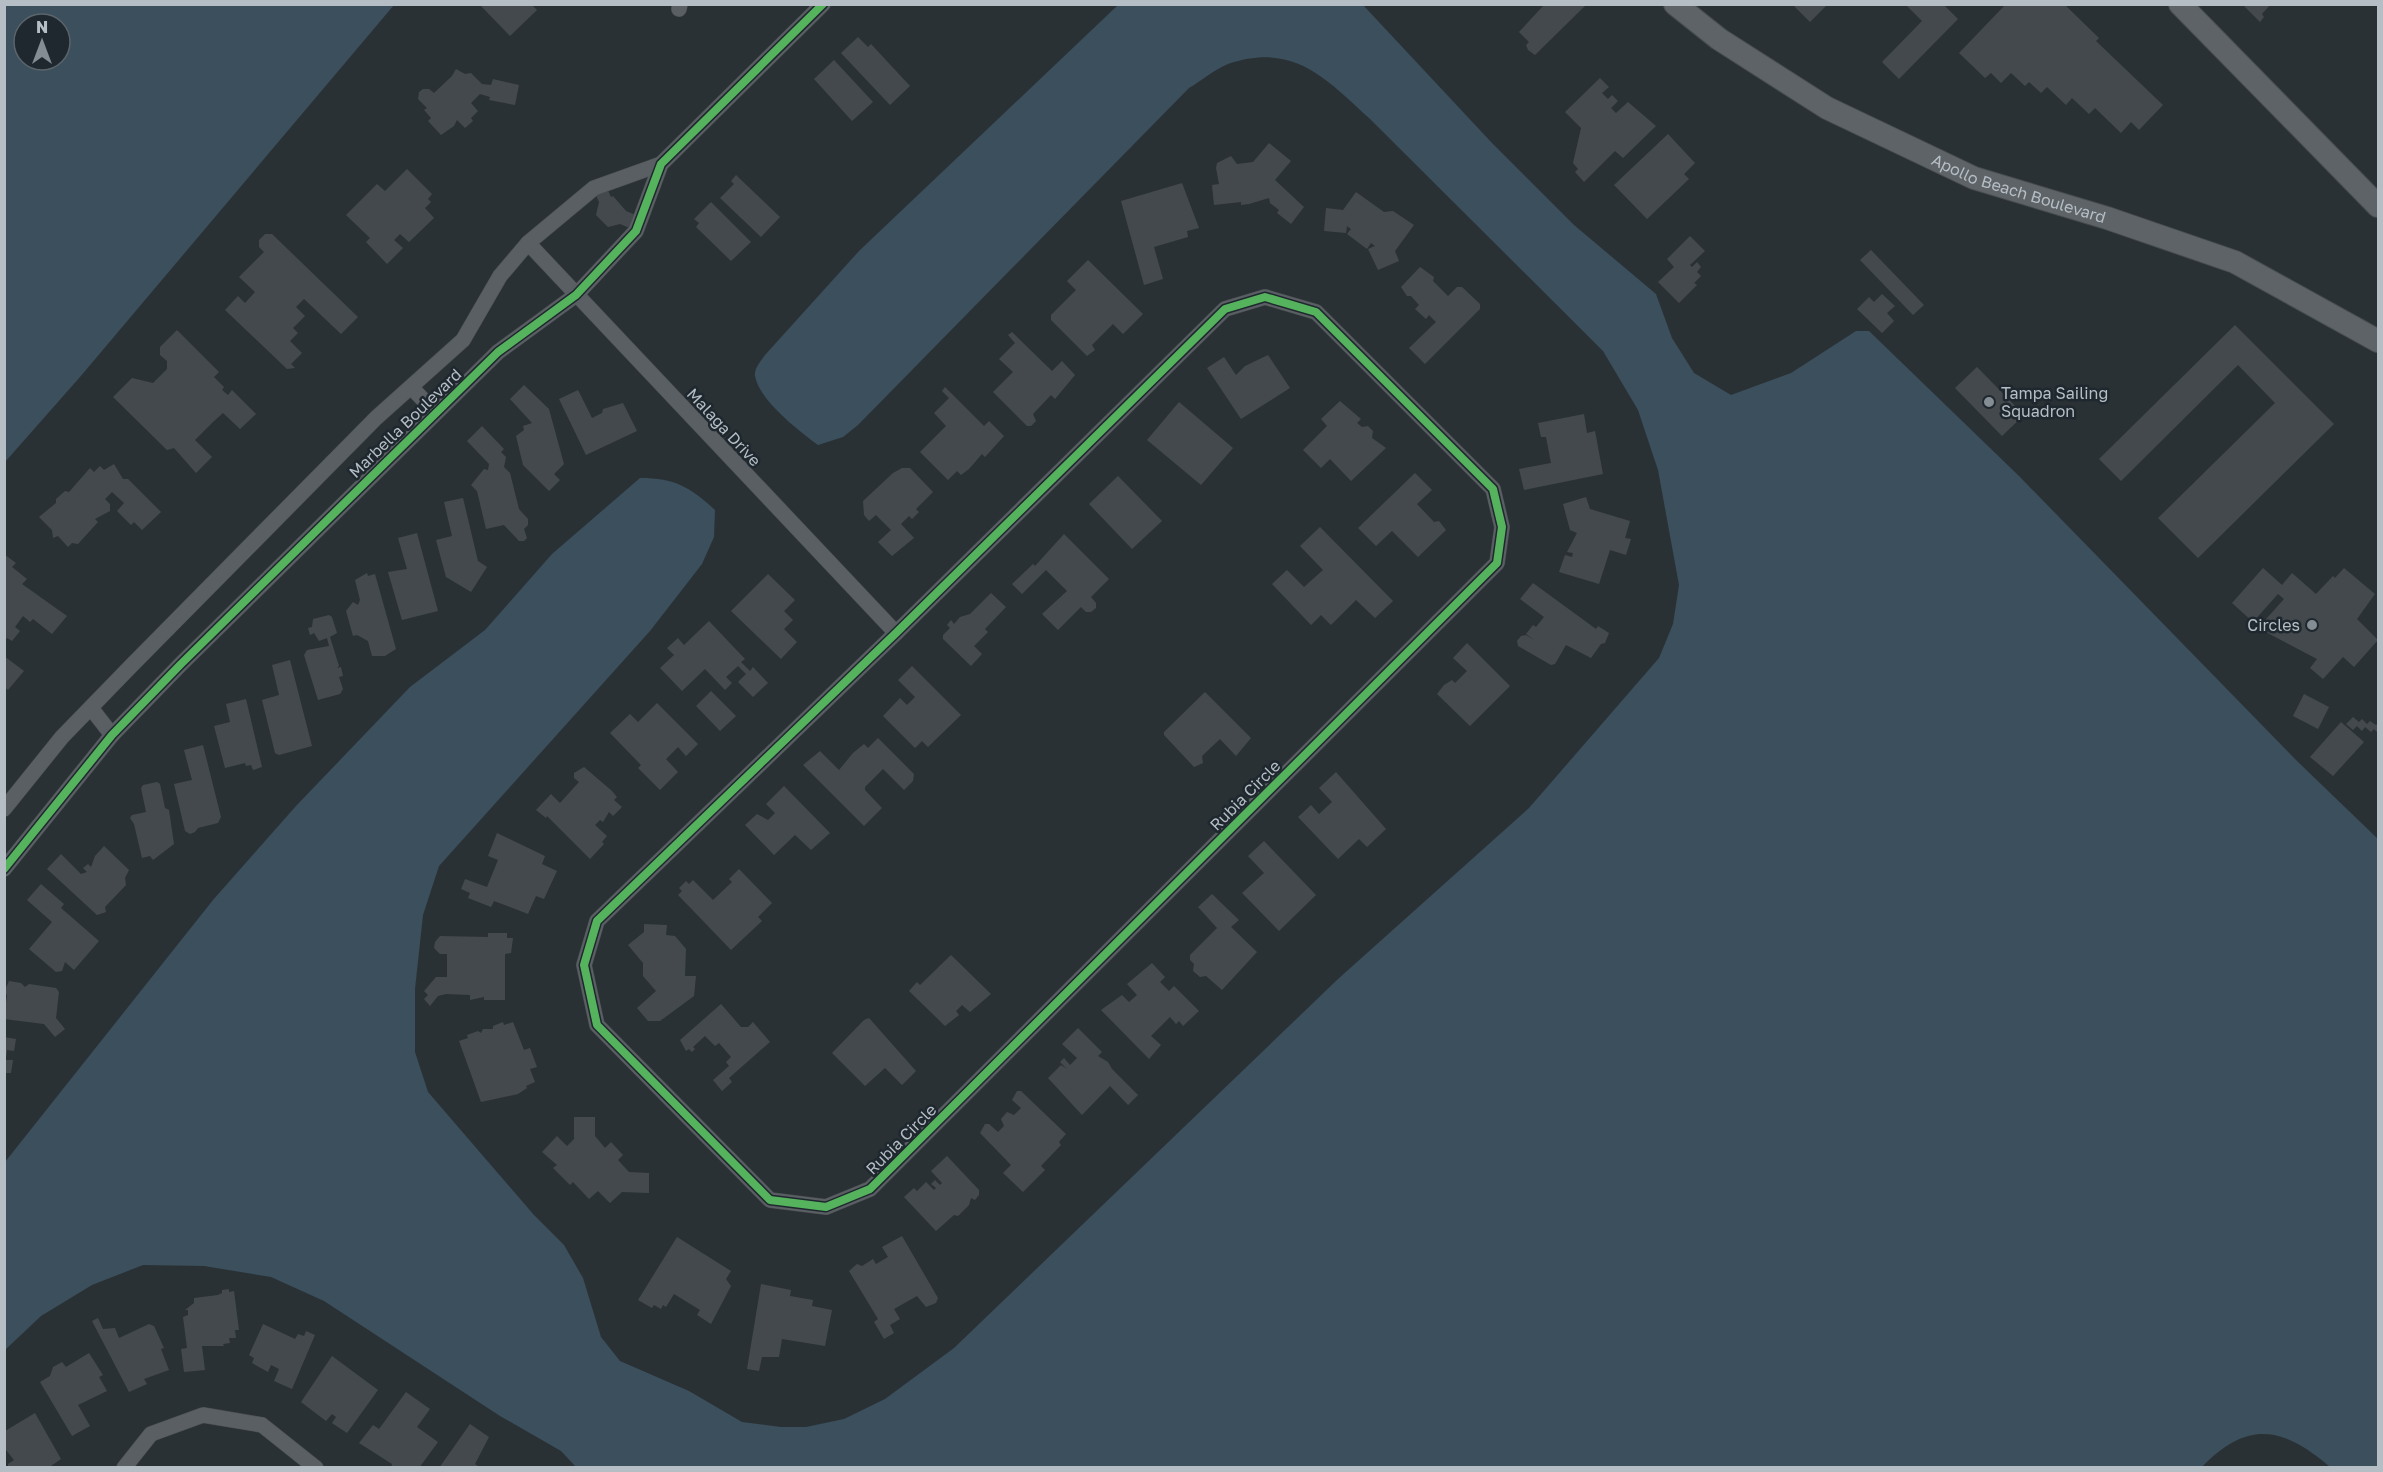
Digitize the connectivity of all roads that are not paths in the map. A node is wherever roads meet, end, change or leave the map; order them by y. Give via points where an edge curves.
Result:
1 (823, 4) edge
2 (1675, 4) edge
3 (2180, 4) edge
4 (661, 164) junction
5 (2379, 206) edge
6 (528, 243) junction
7 (576, 295) junction
8 (2379, 341) edge
9 (411, 387) junction
10 (435, 412) junction
11 (896, 633) junction
12 (91, 708) junction
13 (112, 735) junction
14 (4, 809) edge
15 (4, 869) edge
16 (124, 1467) edge
17 (316, 1467) edge

1 - 4 street, Marbella Boulevard
2 - 8 main road, Apollo Beach Boulevard via 1719,39 1827,108 1974,178 2235,262
3 - 5 main road
4 - 6 street, Marbella Boulevard via 594,188
4 - 7 street, Marbella Boulevard via 636,231
6 - 7 street, Malaga Drive
6 - 9 street, Marbella Boulevard via 500,276 463,340
7 - 10 street, Marbella Boulevard via 498,352
7 - 11 street, Malaga Drive
9 - 10 street
9 - 12 street, Marbella Boulevard
10 - 13 street, Marbella Boulevard
11 - 11 street, Rubia Circle via 597,921 584,965 597,1025 770,1200 826,1208 870,1189 1497,564 1502,527 1493,489 1316,312 1265,297 1225,309
12 - 13 street
12 - 14 street, Marbella Boulevard via 62,737
13 - 15 street, Marbella Boulevard
16 - 17 street via 151,1434 203,1415 261,1425

